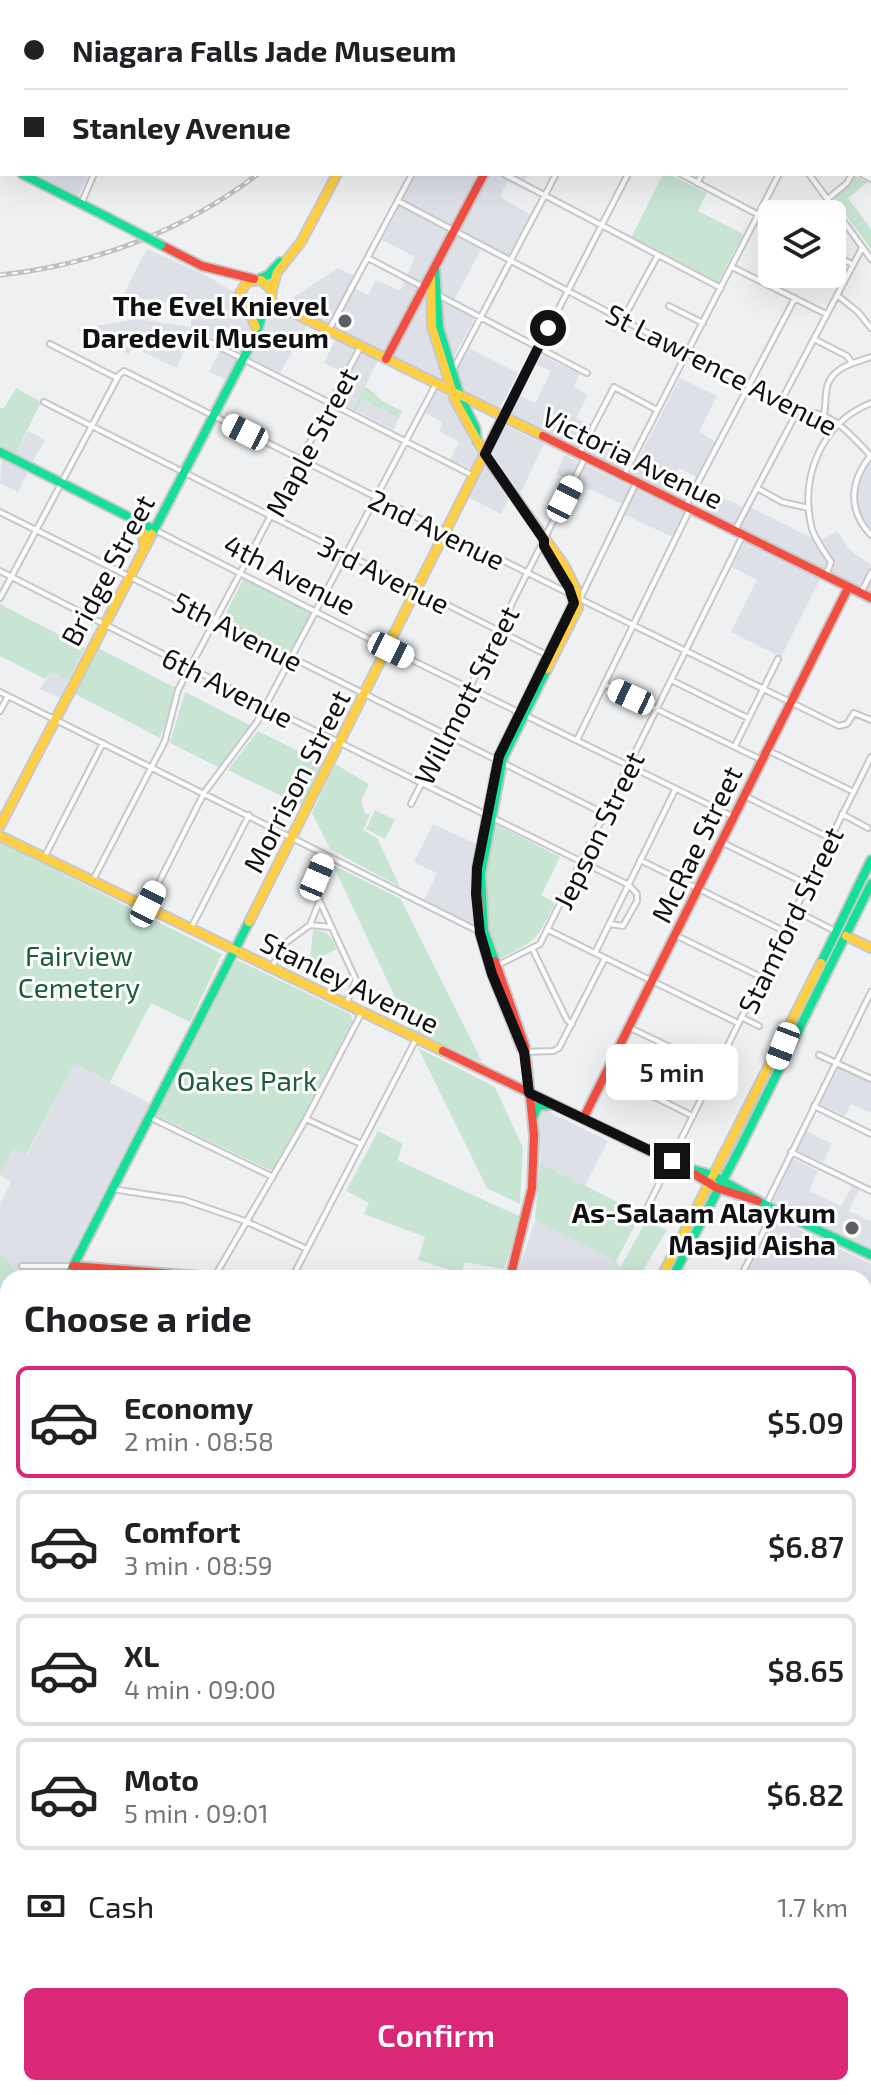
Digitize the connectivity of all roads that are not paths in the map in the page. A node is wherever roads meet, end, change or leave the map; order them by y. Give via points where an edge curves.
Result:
1 (26, 176) edge
2 (93, 176) edge
3 (336, 176) edge
4 (411, 176) edge
5 (483, 176) edge
6 (508, 176) edge
7 (555, 176) edge
8 (627, 176) edge
9 (685, 176) edge
10 (701, 176) edge
11 (778, 176) edge
12 (811, 176) edge
13 (851, 176) edge
14 (697, 183) junction
15 (545, 196) junction
16 (828, 198) junction
17 (765, 200) edge
18 (398, 201) junction
19 (81, 204) junction
20 (758, 214) joint
21 (601, 225) junction
22 (454, 231) junction
23 (862, 248) junction
24 (658, 255) junction
25 (288, 257) junction
26 (368, 258) junction
27 (871, 259) edge
28 (510, 261) junction
29 (846, 261) edge
30 (852, 264) junction
31 (731, 267) junction
32 (222, 271) junction
33 (433, 272) junction
34 (257, 279) junction
35 (425, 288) junction
36 (721, 288) junction
37 (241, 289) junction
38 (567, 290) junction
39 (272, 292) junction
40 (438, 295) junction
41 (837, 295) junction
42 (795, 298) junction
43 (669, 306) dead end
44 (265, 309) junction
45 (250, 310) junction
46 (290, 311) junction
47 (826, 314) junction
48 (481, 317) junction
49 (622, 320) junction
50 (703, 323) junction
51 (871, 328) edge
52 (329, 330) junction
53 (196, 335) dead end
54 (254, 335) junction
55 (814, 339) junction
56 (50, 344) dead end
57 (361, 346) junction
58 (538, 347) junction
59 (687, 354) junction
60 (871, 357) edge
61 (242, 358) junction
62 (386, 359) junction
63 (852, 363) junction
64 (587, 373) dead end
65 (450, 374) junction
66 (117, 378) junction
67 (436, 384) junction
68 (749, 386) junction
69 (456, 394) junction
70 (44, 402) dead end
71 (331, 403) junction
72 (780, 403) junction
73 (871, 403) edge
74 (657, 410) junction
75 (797, 412) junction
76 (824, 414) junction
77 (212, 415) junction
78 (503, 417) junction
79 (839, 423) junction
80 (92, 426) junction
81 (405, 441) junction
82 (0, 452) edge
83 (485, 454) junction
84 (871, 455) edge
85 (582, 456) junction
86 (301, 460) junction
87 (183, 472) junction
88 (474, 476) junction
89 (623, 477) junction
90 (62, 483) junction
91 (636, 483) junction
92 (757, 488) junction
93 (375, 498) junction
94 (688, 508) junction
95 (809, 508) junction
96 (0, 512) edge
97 (271, 517) junction
98 (133, 519) junction
99 (153, 529) junction
100 (37, 530) junction
101 (446, 533) junction
102 (739, 533) junction
103 (871, 535) edge
104 (544, 540) junction
105 (143, 549) junction
106 (345, 554) junction
107 (0, 571) edge
108 (528, 573) junction
109 (871, 573) edge
110 (242, 574) junction
111 (129, 576) junction
112 (826, 576) junction
113 (12, 578) junction
114 (848, 588) junction
115 (417, 590) junction
116 (861, 593) junction
117 (576, 597) junction
118 (0, 598) edge
119 (871, 598) edge
120 (316, 611) junction
121 (217, 621) junction
122 (103, 624) junction
123 (632, 626) junction
124 (498, 631) junction
125 (387, 648) junction
126 (685, 652) junction
127 (551, 657) junction
128 (291, 659) junction
129 (778, 659) dead end
130 (191, 668) junction
131 (671, 680) junction
132 (604, 684) junction
133 (470, 688) junction
134 (762, 690) junction
135 (0, 692) edge
136 (364, 695) junction
137 (8, 696) junction
138 (791, 703) junction
139 (265, 706) junction
140 (658, 709) junction
141 (0, 711) edge
142 (522, 714) junction
143 (749, 718) junction
144 (54, 719) junction
145 (871, 720) edge
146 (446, 736) junction
147 (577, 740) junction
148 (103, 743) junction
149 (340, 743) junction
150 (735, 746) junction
151 (767, 750) junction
152 (871, 757) edge
153 (762, 760) junction
154 (500, 762) junction
155 (629, 766) junction
156 (152, 768) junction
157 (422, 783) junction
158 (675, 789) junction
159 (854, 792) junction
160 (204, 793) junction
161 (745, 796) junction
162 (411, 804) dead end
163 (605, 814) junction
164 (842, 814) junction
165 (249, 815) junction
166 (488, 816) junction
167 (734, 817) junction
168 (0, 826) edge
169 (868, 828) dead end
170 (0, 836) edge
171 (292, 837) junction
172 (830, 838) junction
173 (721, 842) junction
174 (326, 856) junction
175 (44, 858) junction
176 (640, 860) junction
177 (871, 860) edge
178 (582, 861) junction
179 (92, 882) junction
180 (807, 884) junction
181 (871, 884) edge
182 (629, 885) junction
183 (698, 889) junction
184 (319, 902) junction
185 (146, 908) junction
186 (794, 910) junction
187 (610, 924) junction
188 (310, 925) junction
189 (331, 927) junction
190 (190, 930) junction
191 (548, 930) junction
192 (784, 931) junction
193 (482, 932) junction
194 (840, 933) junction
195 (675, 935) junction
196 (871, 948) edge
197 (533, 950) junction
198 (235, 951) junction
199 (595, 953) junction
200 (605, 958) junction
201 (493, 968) junction
202 (271, 969) junction
203 (761, 977) junction
204 (652, 981) junction
205 (871, 992) edge
206 (346, 1004) junction
207 (362, 1012) junction
208 (741, 1017) junction
209 (738, 1023) junction
210 (572, 1024) junction
211 (759, 1026) dead end
212 (628, 1027) junction
213 (416, 1038) junction
214 (524, 1052) junction
215 (819, 1055) dead end
216 (836, 1063) junction
217 (716, 1069) junction
218 (605, 1072) junction
219 (871, 1079) edge
220 (529, 1093) junction
221 (556, 1106) junction
222 (814, 1106) junction
223 (149, 1116) junction
224 (693, 1116) junction
225 (306, 1119) junction
226 (583, 1119) junction
227 (532, 1120) junction
228 (871, 1134) edge
229 (361, 1144) junction
230 (791, 1152) junction
231 (672, 1161) junction
232 (273, 1177) junction
233 (718, 1182) junction
234 (111, 1189) junction
235 (871, 1191) edge
236 (766, 1205) junction
237 (645, 1212) dead end
238 (245, 1221) junction
239 (307, 1249) junction
240 (871, 1255) edge
241 (22, 1266) dead end
242 (73, 1266) junction
243 (71, 1270) edge
244 (126, 1270) edge
245 (223, 1270) edge
246 (296, 1270) edge
247 (512, 1270) edge
248 (666, 1270) edge
249 (676, 1270) edge
250 (743, 1270) edge

1 - 19 main road
2 - 19 street
3 - 25 main road via 309,230
4 - 18 street
5 - 22 main road
6 - 15 street
7 - 15 street
8 - 21 street, Morrison Street
9 - 14 street
10 - 14 street
11 - 17 street
12 - 16 street
13 - 16 street
14 - 20 street
15 - 21 street
15 - 28 street
16 - 23 street
18 - 22 street, St Lawrence Avenue
18 - 26 street
19 - 32 main road, bridge via 202,266
20 - 31 street
21 - 24 street
21 - 38 street, Morrison Street
22 - 28 street, St Lawrence Avenue
22 - 33 main road
23 - 27 street
23 - 30 street
24 - 36 street
24 - 49 street
25 - 34 main road
25 - 39 main road
26 - 35 street
26 - 52 street
28 - 38 street, St Lawrence Avenue
28 - 48 street
29 - 30 street
30 - 41 street
31 - 36 street
31 - 42 street
32 - 34 main road
32 - 37 main road
33 - 35 main road
33 - 40 main road
33 - 65 main road via 432,327
34 - 37 main road
34 - 39 main road
35 - 62 main road
36 - 50 street
37 - 45 main road via 243,304
38 - 49 street, St Lawrence Avenue
38 - 58 street, Morrison Street
39 - 44 main road
39 - 46 main road, Victoria Avenue
40 - 48 street
40 - 65 main road
41 - 47 street
41 - 51 street
42 - 47 street
42 - 68 street
43 - 50 street
44 - 45 main road
44 - 46 main road, Victoria Avenue
44 - 54 main road, Bridge Street
45 - 54 main road via 256,321
46 - 52 main road, Victoria Avenue
47 - 55 street
48 - 58 street
48 - 65 street
49 - 59 street, St Lawrence Avenue
50 - 59 street
52 - 57 main road, Victoria Avenue
53 - 61 street
54 - 61 main road, Bridge Street
55 - 63 street
55 - 72 street
56 - 66 street
57 - 62 main road, Victoria Avenue
57 - 71 street, Maple Street
58 - 64 street
58 - 78 street, Morrison Street
59 - 68 street, St Lawrence Avenue
59 - 74 street
60 - 63 street
61 - 71 street
61 - 77 main road, Bridge Street
62 - 67 main road, Victoria Avenue
63 - 76 street via 833,375
65 - 67 main road
65 - 69 main road
66 - 77 street, 2nd Avenue via 129,373
66 - 80 street
67 - 69 main road, Victoria Avenue
67 - 81 street
68 - 72 street, St Lawrence Avenue
68 - 94 street
69 - 78 main road, Victoria Avenue
69 - 83 main road
70 - 80 street, 3rd Avenue
71 - 81 street
71 - 86 street, Maple Street
72 - 75 street, St Lawrence Avenue
73 - 79 street
74 - 85 street, Willmott Street via 614,387
74 - 89 street
75 - 76 street, St Lawrence Avenue
75 - 92 street, Jepson Street
76 - 79 street, St Lawrence Avenue
77 - 86 street, 2nd Avenue
77 - 87 main road, Bridge Street
78 - 83 main road, Morrison Street
78 - 85 main road, Victoria Avenue
79 - 84 street, St Lawrence Avenue
79 - 95 street via 819,449
80 - 87 street, 3rd Avenue
80 - 90 street
81 - 88 street
81 - 93 street
82 - 90 main road, 4th Avenue
83 - 88 main road, Morrison Street
83 - 104 main road
84 - 103 street via 860,469 853,498
85 - 89 main road, Victoria Avenue
85 - 104 street, Willmott Street
86 - 93 street, 2nd Avenue
86 - 97 street, Maple Street
87 - 97 street, 3rd Avenue
87 - 99 main road, Bridge Street
88 - 101 main road, Morrison Street
89 - 91 main road, Victoria Avenue
90 - 98 main road, 4th Avenue
90 - 100 street
91 - 94 main road, Victoria Avenue
91 - 117 street
92 - 95 street via 782,502
92 - 102 street, Jepson Street
93 - 101 street, 2nd Avenue
93 - 106 street
94 - 102 main road, Victoria Avenue
94 - 123 street
95 - 112 street via 813,530 831,564
96 - 100 street, 5th Avenue
97 - 106 street, 3rd Avenue
97 - 110 street, Maple Street
98 - 99 main road, 4th Avenue
98 - 105 main road via 143,533
99 - 105 main road, Bridge Street
99 - 110 street, 4th Avenue
100 - 111 street, 5th Avenue
100 - 113 street
101 - 108 street, 2nd Avenue
101 - 115 main road, Morrison Street
102 - 112 main road, Victoria Avenue
102 - 126 street, Jepson Street
104 - 108 street, Willmott Street
104 - 117 main road via 572,579
105 - 111 main road, Bridge Street
106 - 115 street, 3rd Avenue
106 - 120 street
107 - 113 street, 6th Avenue
108 - 117 street, 2nd Avenue
108 - 124 street, Willmott Street
109 - 116 street
110 - 120 street, 4th Avenue
110 - 121 street, Maple Street
111 - 121 street, 5th Avenue
111 - 122 main road, Bridge Street
112 - 114 main road, Victoria Avenue
113 - 118 street
113 - 122 street, 6th Avenue
114 - 116 main road, Victoria Avenue
114 - 138 main road, McRae Street
115 - 124 street, 3rd Avenue
115 - 125 main road, Morrison Street
116 - 119 main road, Victoria Avenue
117 - 123 street, 2nd Avenue
117 - 127 main road via 578,608
120 - 125 street, 4th Avenue
120 - 128 street
121 - 128 street, 5th Avenue
121 - 130 street, Maple Street
122 - 130 street, 6th Avenue
122 - 144 main road, Bridge Street
123 - 126 street, 2nd Avenue
123 - 132 street
124 - 127 street, 3rd Avenue
124 - 133 street, Willmott Street
125 - 133 street, 4th Avenue
125 - 136 main road, Morrison Street
126 - 131 street, Jepson Street
126 - 134 street, 2nd Avenue
127 - 142 main road
128 - 136 street, 5th Avenue
128 - 139 street
129 - 134 street
130 - 139 street, 6th Avenue
130 - 156 street, Maple Street via 178,690
131 - 140 street, Jepson Street
131 - 143 street
132 - 140 street
132 - 147 street
133 - 142 street, 4th Avenue
133 - 146 street, Willmott Street
134 - 138 street, 2nd Avenue
134 - 143 street
135 - 137 street
136 - 146 street, 5th Avenue
136 - 149 main road, Morrison Street
137 - 141 street
137 - 144 street
138 - 145 street, 2nd Avenue via 839,726 854,713
138 - 151 main road, McRae Street
139 - 149 street, 6th Avenue
139 - 160 street
140 - 150 street
140 - 155 street, Jepson Street
142 - 147 street, 4th Avenue
142 - 154 main road
143 - 150 street
144 - 148 street
144 - 168 main road, Bridge Street
146 - 154 street, 5th Avenue
146 - 157 street, Willmott Street
147 - 155 street, 4th Avenue
148 - 156 street
148 - 175 street
149 - 157 street, 6th Avenue
149 - 171 main road, Morrison Street
150 - 153 street
151 - 153 main road, McRae Street
151 - 159 street
152 - 159 street, Stamford Street
153 - 161 main road, McRae Street
154 - 163 street, 5th Avenue
154 - 166 main road
155 - 158 street, 4th Avenue
155 - 163 street, Jepson Street
156 - 160 street
156 - 179 street, Maple Street
157 - 162 street, Willmott Street
157 - 166 street, 6th Avenue
158 - 167 street, 4th Avenue
158 - 176 street
159 - 164 street, Stamford Street
160 - 165 street
160 - 185 street
161 - 167 main road, McRae Street
161 - 172 street
163 - 178 street, Jepson Street
164 - 169 street
164 - 172 street, Stamford Street
165 - 171 street
165 - 190 street
166 - 178 street, 6th Avenue
166 - 193 main road via 476,880
167 - 173 main road, McRae Street
170 - 175 main road, Stanley Avenue
171 - 174 street
171 - 198 main road, Morrison Street
172 - 180 street, Stamford Street
173 - 180 street
173 - 183 main road, McRae Street
174 - 184 street via 316,885
174 - 193 street
175 - 179 main road, Stanley Avenue
176 - 182 street
176 - 183 street
177 - 194 main road
178 - 182 street, 6th Avenue
178 - 191 street, Jepson Street
179 - 185 main road, Stanley Avenue
180 - 186 street, Stamford Street
181 - 194 main road
182 - 187 street
182 - 187 street via 637,901 623,926
183 - 192 street
183 - 195 main road, McRae Street
184 - 188 street
184 - 189 street
185 - 190 main road, Stanley Avenue
186 - 192 street, Stamford Street
186 - 194 street
187 - 199 street
188 - 189 street
188 - 202 street via 284,944
189 - 206 street via 356,980
190 - 198 main road, Stanley Avenue
191 - 197 street, Jepson Street
191 - 199 street
192 - 203 street, Stamford Street
193 - 201 main road
194 - 196 main road
194 - 233 main road
194 - 233 main road
195 - 203 street
195 - 204 main road, McRae Street
197 - 201 street, Jepson Street
197 - 210 street
198 - 202 main road, Stanley Avenue
198 - 223 main road, Morrison Street
199 - 200 street
200 - 204 street
200 - 210 street
201 - 214 main road
202 - 206 main road, Stanley Avenue
203 - 208 street, Stamford Street
204 - 209 street
204 - 212 main road, McRae Street
205 - 216 street
206 - 207 main road, Stanley Avenue
207 - 213 main road, Stanley Avenue
207 - 225 street
208 - 209 street, Stamford Street
208 - 211 street
209 - 217 street, Stamford Street
210 - 214 street via 559,1048
212 - 217 street
212 - 218 main road, McRae Street
213 - 220 main road, Stanley Avenue
213 - 229 street
214 - 220 main road
215 - 216 street
216 - 219 street
216 - 222 street
217 - 224 street, Stamford Street
218 - 224 street
218 - 226 main road, McRae Street
220 - 221 main road, Stanley Avenue
220 - 227 main road
221 - 226 main road, Stanley Avenue
221 - 227 main road via 538,1106
222 - 228 street
222 - 230 street
223 - 232 street
223 - 234 main road, Morrison Street
224 - 231 street, Stamford Street
225 - 229 street
225 - 232 street
226 - 231 main road, Stanley Avenue
227 - 247 main road via 532,1188
229 - 239 street
230 - 235 street
230 - 236 street
231 - 233 main road, Stanley Avenue
231 - 237 street, Stamford Street
232 - 238 street
233 - 236 main road, Stanley Avenue
233 - 248 main road
233 - 249 main road
234 - 238 street via 184,1200
234 - 242 main road, Morrison Street
236 - 240 main road, Stanley Avenue
236 - 250 street
238 - 239 street
238 - 245 street
239 - 246 street
241 - 242 street
242 - 243 main road, Morrison Street
242 - 244 main road

